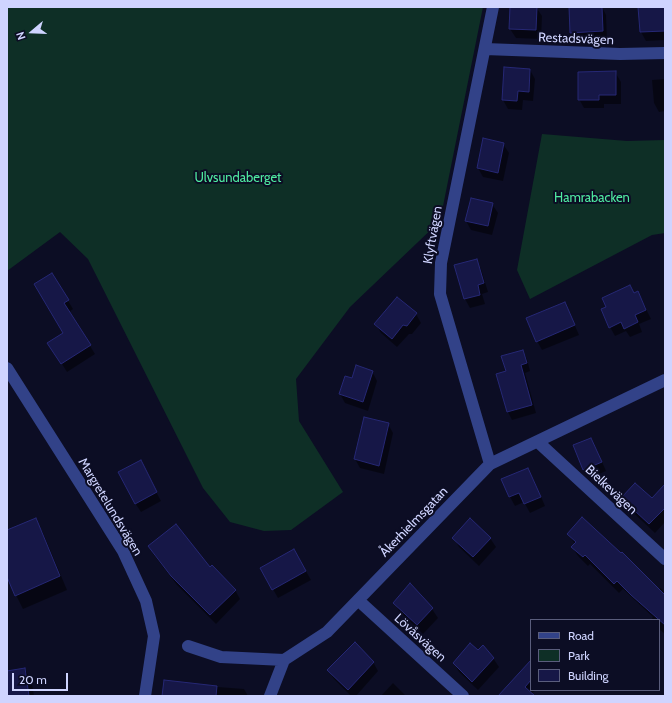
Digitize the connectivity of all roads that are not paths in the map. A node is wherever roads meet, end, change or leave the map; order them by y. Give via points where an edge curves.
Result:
1 (493, 7) edge
2 (485, 48) junction
3 (665, 53) edge
4 (7, 368) edge
5 (665, 380) edge
6 (538, 442) junction
7 (490, 464) junction
8 (665, 559) edge
9 (358, 600) junction
10 (188, 646) dead end
11 (284, 660) junction
12 (146, 696) edge
13 (270, 696) edge
14 (463, 696) edge

1 - 2 street, Klyftvägen
2 - 3 street, Restadsvägen via 620,54
2 - 7 street, Klyftvägen via 441,263 440,294
4 - 12 street, Margretelundsvägen via 123,551 146,601 154,636
5 - 6 street, Åkerhielmsgatan
6 - 7 street, Åkerhielmsgatan
6 - 8 street, Bielkevägen
7 - 9 street, Åkerhielmsgatan
9 - 11 street, Åkerhielmsgatan via 327,632
9 - 14 street, Lövåsvägen
10 - 11 street via 221,657
11 - 13 street

